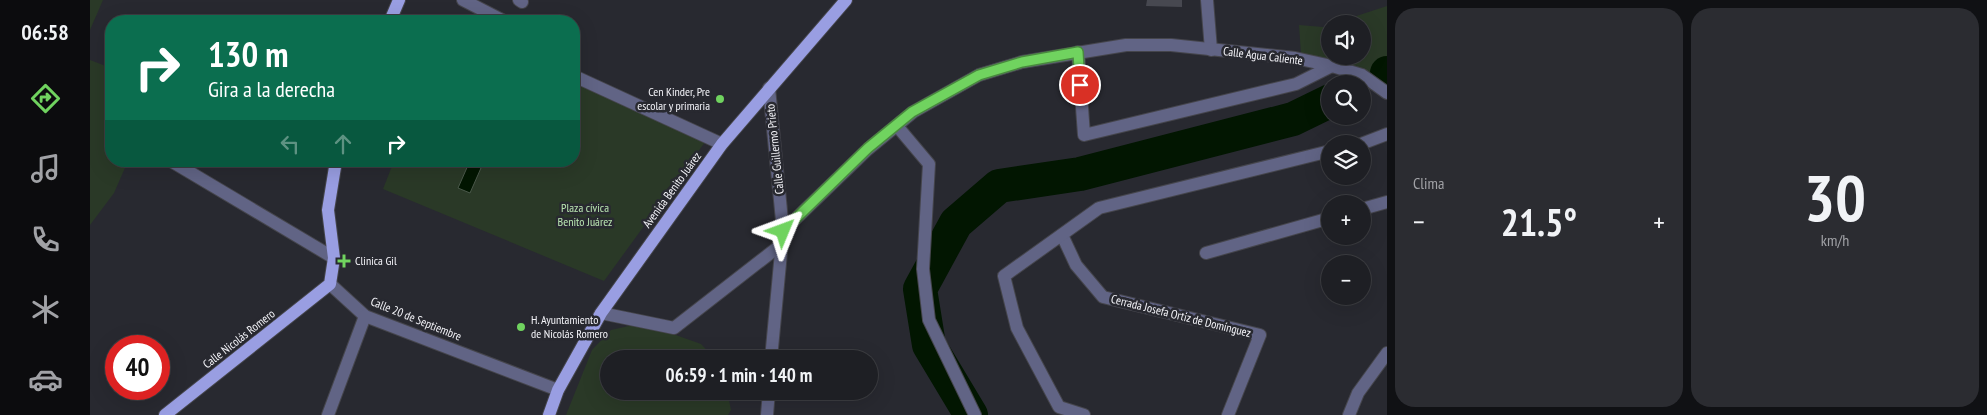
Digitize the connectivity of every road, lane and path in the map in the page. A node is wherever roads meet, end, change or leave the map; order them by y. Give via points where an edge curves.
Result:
1 (399, 0) edge
2 (463, 0) edge
3 (846, 0) edge
4 (1207, 0) edge
5 (393, 15) edge
6 (492, 15) edge
7 (1211, 50) junction
8 (1078, 52) junction
9 (1332, 66) junction
10 (580, 79) edge
11 (769, 88) junction
12 (1387, 93) edge
13 (897, 126) junction
14 (1387, 134) edge
15 (1371, 140) edge
16 (722, 144) junction
17 (1321, 153) edge
18 (181, 167) edge
19 (335, 167) edge
20 (1387, 202) edge
21 (1371, 206) edge
22 (1321, 221) edge
23 (1062, 234) junction
24 (783, 237) junction
25 (1206, 253) dead end
26 (334, 258) junction
27 (330, 284) junction
28 (601, 313) junction
29 (365, 316) junction
30 (773, 350) edge
31 (1387, 352) edge
32 (558, 390) junction
33 (768, 400) edge
34 (165, 415) edge
35 (328, 415) edge
36 (549, 415) edge
37 (767, 415) edge
38 (975, 415) edge
39 (1084, 415) edge
40 (1228, 415) edge
41 (1349, 415) edge

1 - 5 main road
2 - 6 street
3 - 11 main road, Avenida Benito Juárez
4 - 7 street, Calle Agua Caliente
7 - 8 street via 1171,45 1126,45
7 - 9 street, Calle Agua Caliente via 1295,58
8 - 9 street via 1084,135 1296,84
8 - 13 street via 1022,62 979,75 912,112
9 - 12 street, Calle Agua Caliente via 1362,75
10 - 16 street
11 - 16 main road, Avenida Benito Juárez
11 - 24 street, Calle Guillermo Prieto
13 - 24 street via 868,148
13 - 38 street via 929,164 923,270 929,320
14 - 15 street
16 - 28 main road, Avenida Benito Juárez
17 - 23 street via 1099,208
18 - 26 street
19 - 26 main road via 328,210
20 - 21 street
22 - 25 street
23 - 39 street via 1004,276 1017,328 1059,407
23 - 40 street, Cerrada Josefa Ortiz de Domínguez via 1076,265 1103,297 1260,335
24 - 28 street via 674,328
24 - 30 street, Calle Guillermo Prieto
26 - 27 main road
27 - 29 street, Calle 20 de Septiembre
27 - 34 main road, Calle Nicolás Romero
28 - 32 main road, Avenida Benito Juárez
29 - 32 street, Calle 20 de Septiembre
29 - 35 street
31 - 41 street via 1358,392
32 - 36 main road, Avenida Benito Juárez
33 - 37 street

